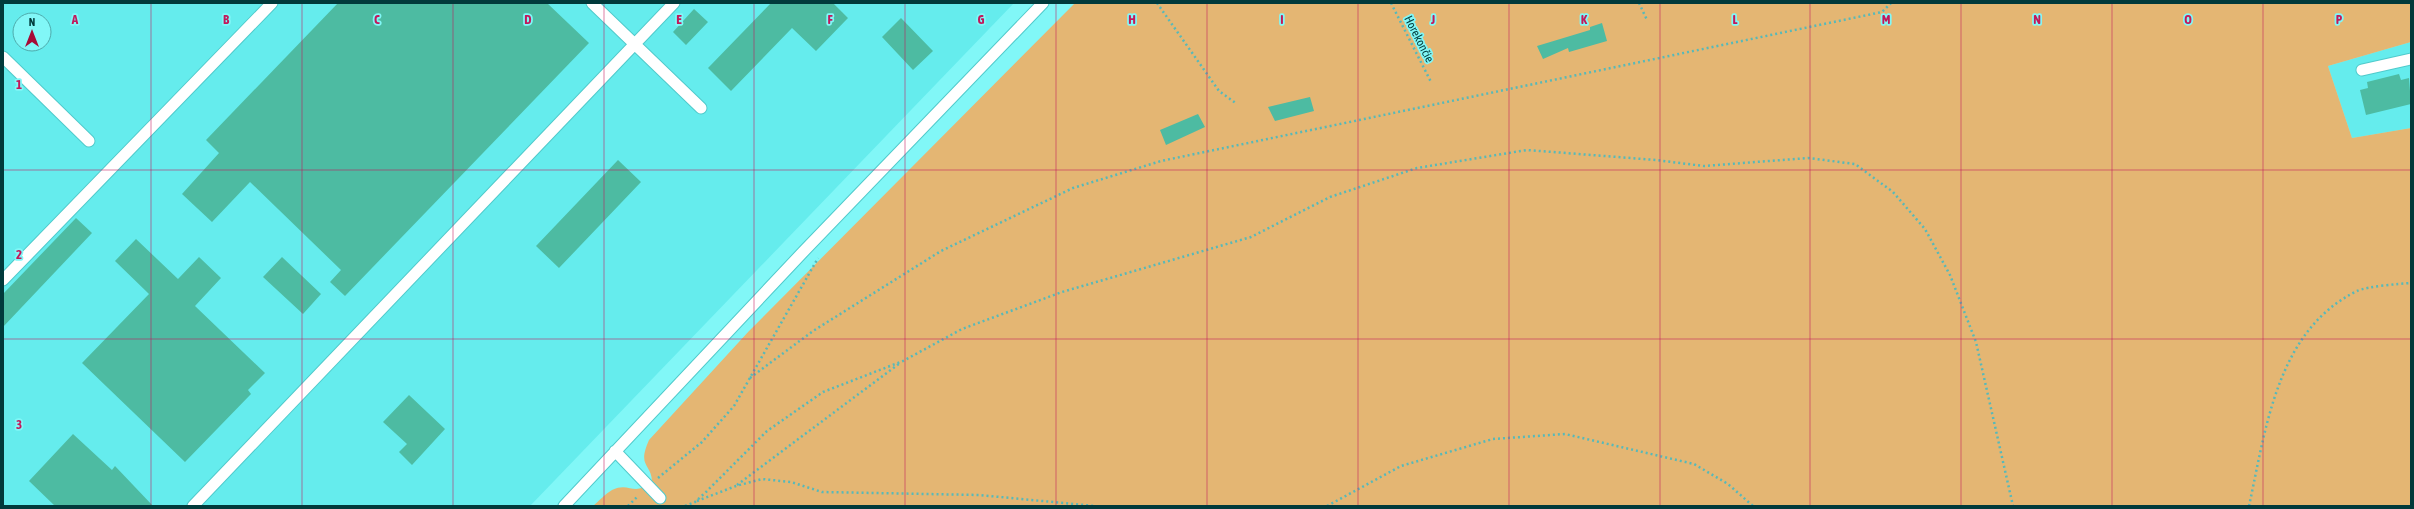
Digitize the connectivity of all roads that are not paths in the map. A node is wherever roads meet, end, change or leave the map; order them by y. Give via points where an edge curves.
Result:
1 (272, 3) edge
2 (592, 3) edge
3 (674, 3) edge
4 (1043, 3) edge
5 (635, 44) junction
6 (3, 57) edge
7 (2411, 59) edge
8 (2362, 70) dead end
9 (702, 108) dead end
10 (89, 141) dead end
11 (3, 280) edge
12 (615, 451) junction
13 (660, 498) dead end
14 (193, 506) edge
15 (564, 506) edge

1 - 11 lane
2 - 5 lane
3 - 5 lane
4 - 12 lane
5 - 9 lane
5 - 14 lane
6 - 10 lane
7 - 8 lane
12 - 13 lane
12 - 15 lane

